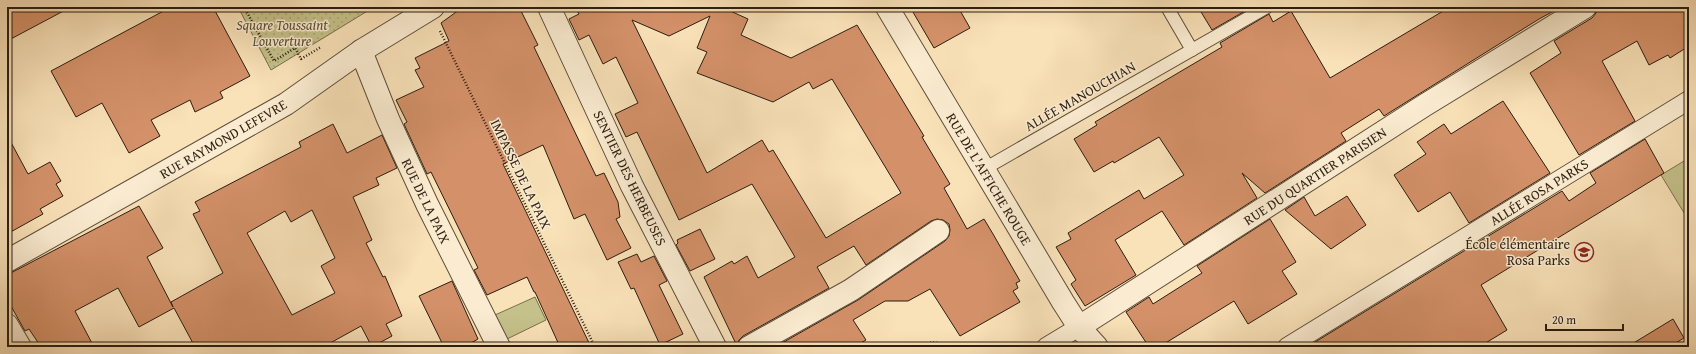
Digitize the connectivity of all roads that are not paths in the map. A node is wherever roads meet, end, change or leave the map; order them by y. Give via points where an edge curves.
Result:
1 (549, 7) edge
2 (887, 7) edge
3 (1167, 7) edge
4 (1268, 7) edge
5 (1585, 7) edge
6 (431, 8) edge
7 (1192, 50) junction
8 (361, 51) junction
9 (1689, 100) edge
10 (984, 168) junction
11 (938, 231) dead end
12 (7, 261) edge
13 (7, 325) edge
14 (1079, 327) junction
15 (20, 347) edge
16 (499, 347) edge
17 (715, 347) edge
18 (749, 347) edge
19 (1046, 347) edge
20 (1097, 347) edge
21 (1287, 347) edge

1 - 17 street, SENTIER DES HERBEUSES via 632,186
2 - 10 street, RUE DE L'AFFICHE ROUGE
3 - 7 lane
4 - 7 lane, ALLÉE MANOUCHIAN
5 - 14 street, RUE DU QUARTIER PARISIEN via 1425,105
6 - 8 street, RUE RAYMOND LEFEVRE
7 - 10 lane, ALLÉE MANOUCHIAN
8 - 12 street, RUE RAYMOND LEFEVRE via 286,104
8 - 16 street, RUE DE LA PAIX via 420,190
9 - 21 street, ALLÉE ROSA PARKS
10 - 14 street, RUE DE L'AFFICHE ROUGE
11 - 18 street via 851,290
13 - 15 street
14 - 19 street, RUE DU QUARTIER PARISIEN
14 - 20 street, RUE DE L'AFFICHE ROUGE

